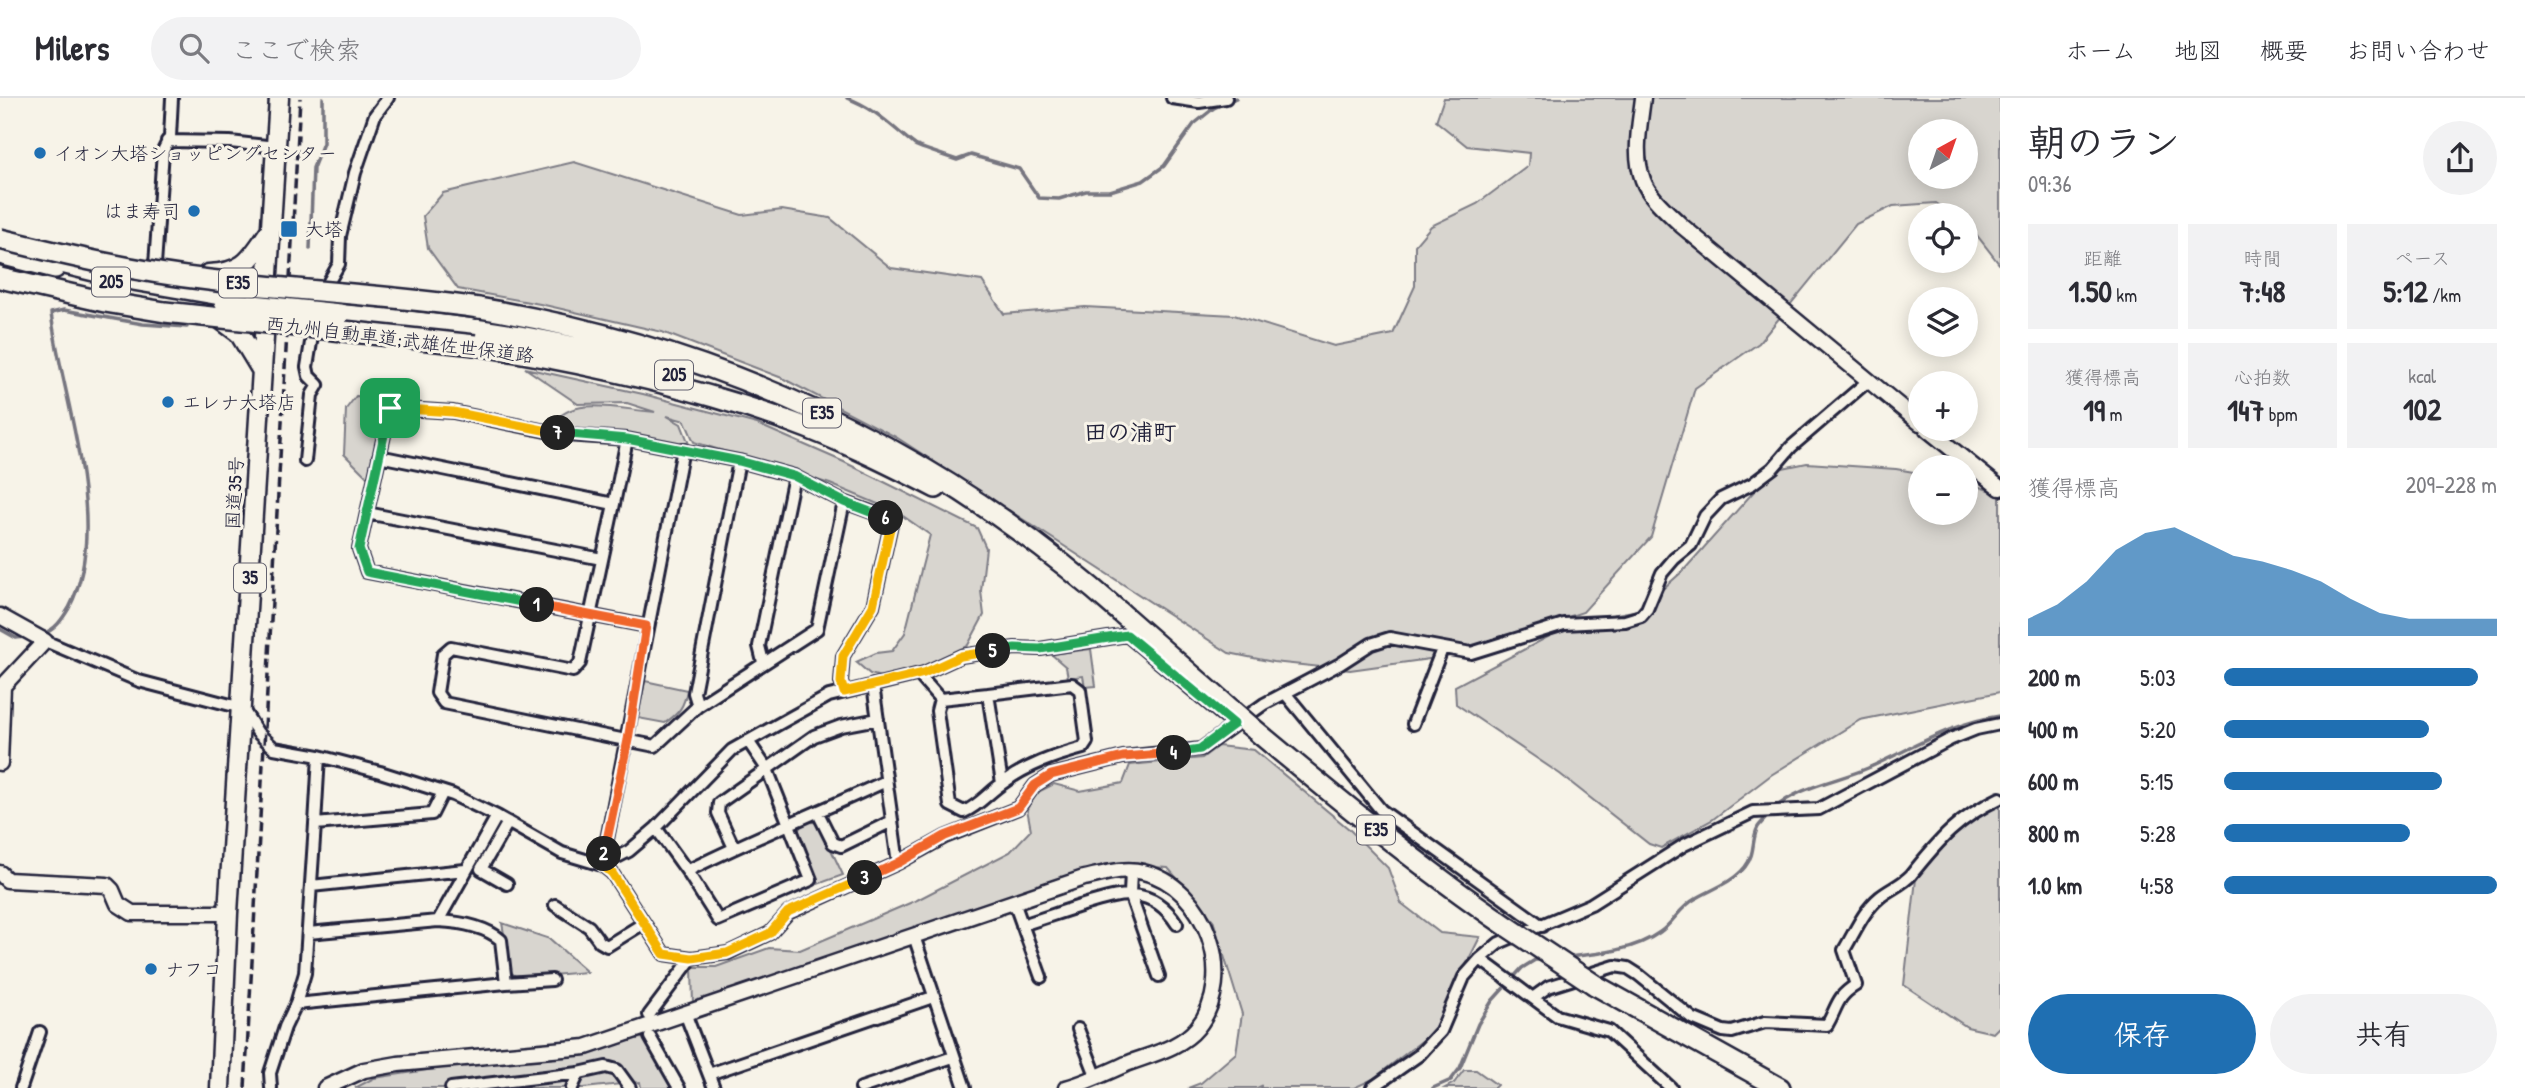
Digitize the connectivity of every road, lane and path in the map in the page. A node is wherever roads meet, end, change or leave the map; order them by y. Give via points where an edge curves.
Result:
1 (172, 98) edge
2 (279, 98) edge
3 (387, 98) edge
4 (1172, 98) edge
5 (1226, 98) edge
6 (1643, 98) edge
7 (167, 141) junction
8 (276, 148) junction
9 (270, 230) junction
10 (0, 233) edge
11 (0, 239) edge
12 (0, 246) edge
13 (0, 254) edge
14 (155, 265) junction
15 (0, 271) edge
16 (208, 274) junction
17 (0, 278) edge
18 (266, 297) junction
19 (225, 299) junction
20 (203, 311) junction
21 (340, 311) junction
22 (262, 371) junction
23 (1868, 381) junction
24 (758, 385) junction
25 (1908, 413) edge
26 (627, 439) junction
27 (1942, 441) edge
28 (683, 449) junction
29 (379, 456) junction
30 (305, 461) dead end
31 (739, 461) junction
32 (794, 476) junction
33 (2000, 488) edge
34 (844, 502) junction
35 (614, 504) junction
36 (367, 513) junction
37 (983, 516) junction
38 (602, 559) junction
39 (1120, 612) junction
40 (590, 615) junction
41 (0, 616) edge
42 (646, 626) junction
43 (45, 642) junction
44 (1442, 649) junction
45 (763, 662) junction
46 (919, 674) junction
47 (873, 685) junction
48 (844, 692) junction
49 (1285, 692) junction
50 (988, 694) junction
51 (940, 699) junction
52 (698, 706) junction
53 (242, 708) junction
54 (878, 719) junction
55 (1413, 724) dead end
56 (2000, 724) edge
57 (1241, 725) junction
58 (628, 740) junction
59 (748, 741) junction
60 (319, 756) junction
61 (0, 763) edge
62 (767, 768) junction
63 (886, 781) junction
64 (1002, 783) junction
65 (443, 792) junction
66 (2000, 798) edge
67 (818, 813) junction
68 (496, 816) junction
69 (892, 821) junction
70 (508, 822) junction
71 (315, 824) junction
72 (789, 826) junction
73 (656, 828) junction
74 (734, 848) junction
75 (898, 863) junction
76 (602, 865) junction
77 (465, 870) junction
78 (687, 871) junction
79 (1131, 871) junction
80 (0, 873) edge
81 (507, 884) dead end
82 (311, 886) junction
83 (1130, 894) junction
84 (1014, 902) junction
85 (558, 912) dead end
86 (228, 913) junction
87 (438, 921) junction
88 (644, 923) junction
89 (1178, 923) dead end
90 (1022, 925) junction
91 (1542, 926) junction
92 (308, 933) junction
93 (914, 936) junction
94 (692, 958) junction
95 (1480, 958) junction
96 (1159, 976) dead end
97 (1041, 977) dead end
98 (552, 980) dead end
99 (506, 983) junction
100 (933, 997) junction
101 (1534, 997) junction
102 (296, 1004) junction
103 (685, 1013) junction
104 (649, 1015) dead end
105 (1078, 1029) dead end
106 (40, 1032) dead end
107 (650, 1037) dead end
108 (953, 1057) junction
109 (220, 1058) junction
110 (579, 1073) junction
111 (709, 1074) junction
112 (1095, 1082) edge
113 (20, 1088) edge
114 (215, 1088) edge
115 (220, 1088) edge
116 (271, 1088) edge
117 (325, 1088) edge
118 (451, 1088) edge
119 (572, 1088) edge
120 (630, 1088) edge
121 (679, 1088) edge
122 (714, 1088) edge
123 (861, 1088) edge
124 (965, 1088) edge
125 (1066, 1088) edge
126 (1372, 1088) edge
127 (1671, 1088) edge
128 (1780, 1088) edge

1 - 7 street
2 - 8 highway, 国道35号 / 35
3 - 30 street via 375,115 355,173 340,236 339,264 318,299 307,368 318,385 312,395
4 - 5 street via 1199,102
6 - 23 street via 1639,158 1643,181 1661,204
7 - 8 street
7 - 14 street
8 - 9 highway, 国道35号 / 35
9 - 16 highway via 247,263 226,274
9 - 18 highway, 国道35号 / 35
10 - 14 highway, 205
11 - 24 highway, 西九州自動車道;武雄佐世保道路 / E35, bridge via 208,280 417,299 536,317 667,352
12 - 19 highway
13 - 19 highway, 205 via 92,278
14 - 16 highway, 205
15 - 20 highway, 205
16 - 18 highway, 205 via 240,280
17 - 37 highway, 西九州自動車道;武雄佐世保道路 / E35, bridge via 165,312 475,345 585,364 792,422 936,488
18 - 20 highway, 205 via 257,308 242,314
18 - 22 highway, 国道35号 / 35
19 - 21 highway, 205, bridge
20 - 22 highway via 240,333
21 - 24 highway via 456,316 545,327
21 - 37 highway, 205 via 533,337 650,367 849,440
22 - 53 highway, 国道35号 / 35
23 - 25 street
23 - 44 street via 1817,422 1773,468 1721,499 1691,545 1662,573 1641,617 1564,624 1471,653
24 - 39 highway, 西九州自動車道;武雄佐世保道路 / E35 via 852,427 942,478 1026,534
26 - 28 street
26 - 29 street via 565,435 453,412 390,408
26 - 35 street
27 - 33 street
28 - 31 street
28 - 42 street
29 - 35 street
29 - 36 street
31 - 32 street
31 - 52 street via 694,692
32 - 34 street
32 - 45 street via 759,646
34 - 45 street via 817,629
34 - 48 street via 885,517 891,524 873,606 843,656
35 - 38 street
36 - 38 street
36 - 40 street via 359,549 367,572
37 - 39 highway, 西九州自動車道;武雄佐世保道路 / E35
38 - 40 street
39 - 57 highway, 西九州自動車道;武雄佐世保道路 / E35, bridge
40 - 42 street
40 - 58 street via 580,663 573,671 451,647 443,654 437,693 444,703
41 - 43 street
42 - 58 street
43 - 53 street via 139,681
43 - 61 street via 3,686
44 - 49 street via 1390,638
44 - 55 street
45 - 52 street
46 - 47 street
46 - 51 street
46 - 57 street via 961,656 1127,635
47 - 48 street
47 - 54 street
48 - 59 street
49 - 57 street
49 - 91 street via 1381,810
50 - 51 street
50 - 64 street
50 - 64 street via 1072,684 1080,690 1087,742 1083,748 1042,760
51 - 64 street via 937,710 950,805 964,813
52 - 58 street via 655,746
53 - 60 street via 274,748
53 - 86 highway, 国道35号 / 35
54 - 62 street via 814,736
54 - 63 street
56 - 91 street via 1951,739 1819,809 1753,812 1684,845 1591,904
57 - 75 street via 1200,749 1123,757 1051,775 1035,785 1018,808 945,836
57 - 128 highway, 西九州自動車道;武雄佐世保道路 / E35, bridge via 1508,927 1595,985
58 - 76 street
59 - 62 street
59 - 73 street via 732,750
60 - 65 street
60 - 71 street
62 - 72 street
62 - 74 street via 719,803 718,813
63 - 67 street
63 - 69 street
65 - 68 street
65 - 71 street via 432,814
66 - 101 street via 1959,822 1909,877 1880,896 1866,912 1844,950 1856,985 1837,1001 1827,1025 1765,1022 1723,1031 1692,1018 1628,968 1615,966 1548,987
67 - 69 street via 832,843 842,846
67 - 72 street
68 - 70 street
68 - 77 street
69 - 75 street
70 - 76 street via 562,853
70 - 81 street via 481,869
71 - 82 street
72 - 74 street
72 - 78 street via 811,880 718,920
73 - 76 street via 629,851
73 - 78 street
74 - 78 street
75 - 94 street via 788,912 770,933 727,953
76 - 88 street
77 - 82 street
77 - 87 street
79 - 83 street
79 - 84 street via 1084,878
79 - 112 street via 1166,881 1201,917 1217,970 1214,998 1197,1029 1179,1044
80 - 86 street via 7,880 107,886 118,904 132,913
82 - 92 street
83 - 89 street via 1156,901
83 - 90 street
83 - 96 street
84 - 90 street
84 - 93 street
85 - 88 street via 589,928 607,946
86 - 109 highway, 国道35号 / 35
87 - 92 street
87 - 99 street via 493,933 501,940
88 - 94 street via 664,954
90 - 97 street
91 - 95 street via 1499,943
92 - 102 street via 305,973
93 - 100 street
93 - 103 street
94 - 104 street
95 - 101 street
95 - 126 street via 1464,977 1441,1031 1419,1055
98 - 99 street
99 - 102 street
100 - 108 street
100 - 111 street
101 - 127 street via 1557,1016 1609,1031
102 - 116 street via 270,1073
103 - 111 street
103 - 117 street via 586,1047 398,1064 364,1070
105 - 112 street
106 - 113 street
107 - 121 street
108 - 123 street
108 - 124 street
109 - 114 highway, 国道35号 / 35
109 - 115 highway, 国道35号 / 35
110 - 118 street
110 - 119 street
110 - 120 street via 606,1067 617,1070
111 - 122 street
112 - 125 street

